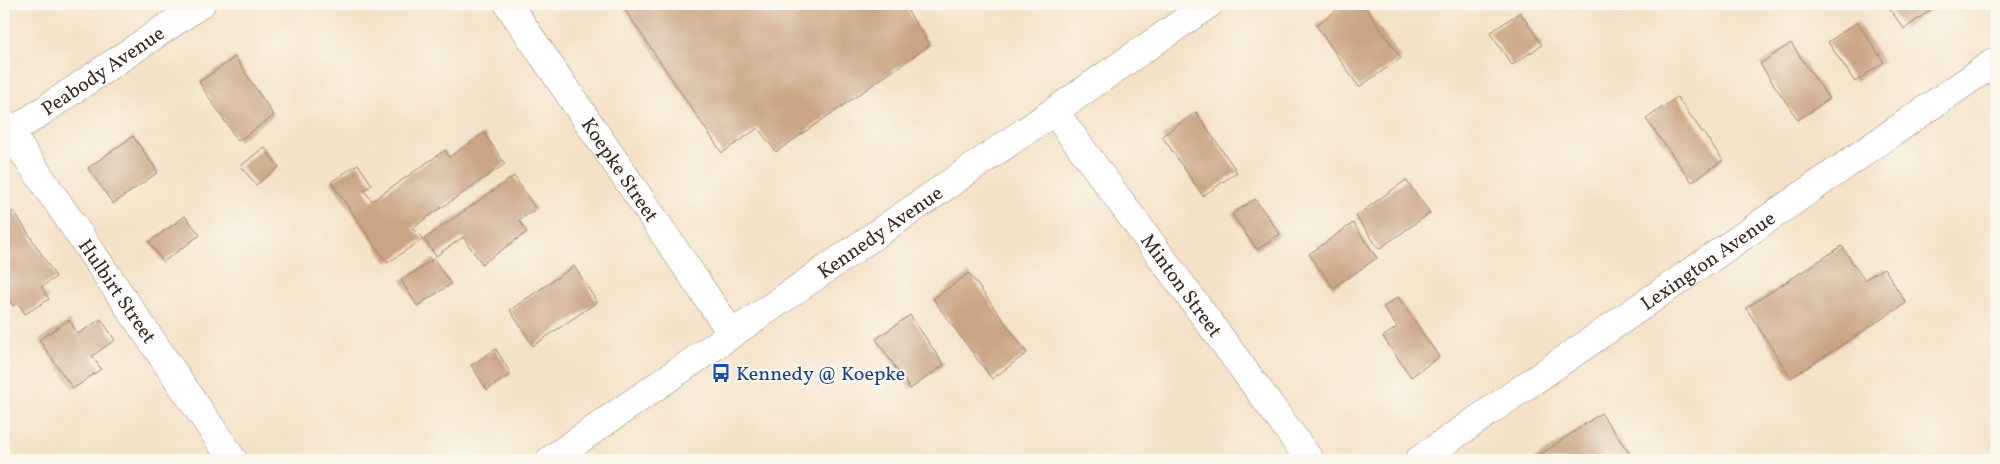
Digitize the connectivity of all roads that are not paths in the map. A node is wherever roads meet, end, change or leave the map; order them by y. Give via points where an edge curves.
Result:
1 (201, 4) edge
2 (508, 4) edge
3 (1209, 4) edge
4 (1996, 61) edge
5 (1054, 111) junction
6 (6, 131) edge
7 (732, 334) junction
8 (233, 460) edge
9 (550, 460) edge
10 (1310, 460) edge
11 (1419, 460) edge

1 - 6 street, Peabody Avenue
2 - 7 street, Koepke Street
3 - 5 street, Kennedy Avenue
4 - 11 street, Lexington Avenue
5 - 7 street, Kennedy Avenue
5 - 10 street, Minton Street
6 - 8 street, Hulbirt Street
7 - 9 street, Kennedy Avenue

